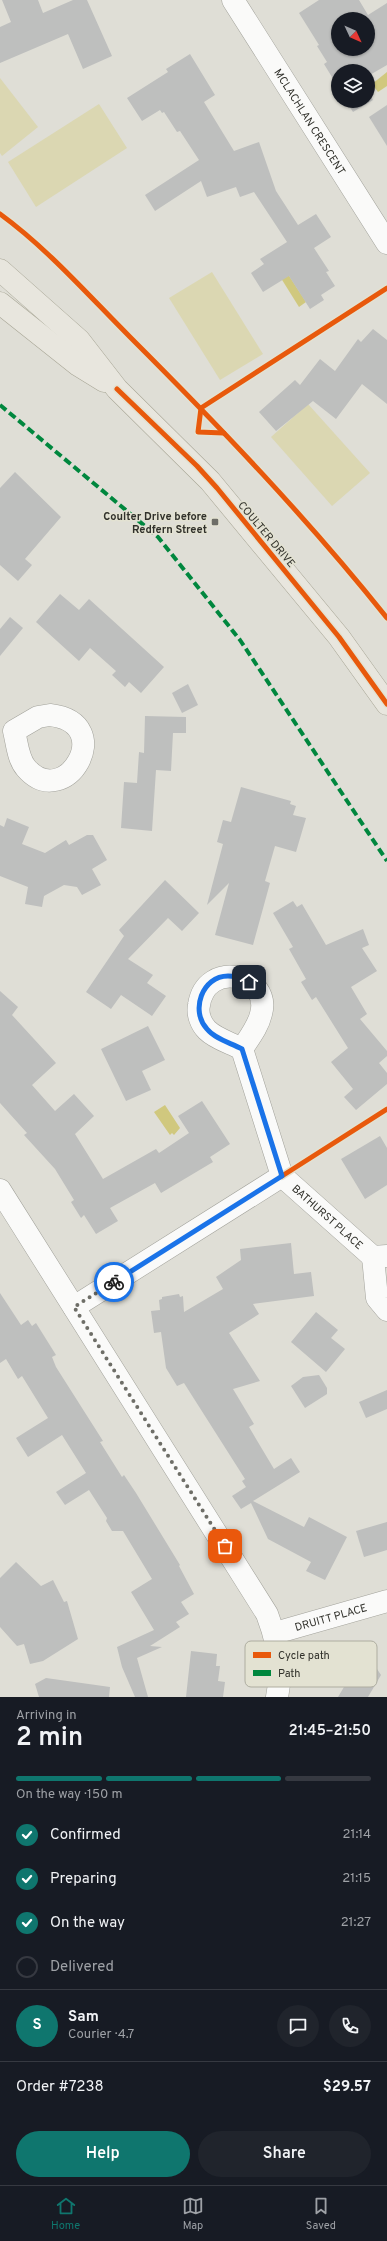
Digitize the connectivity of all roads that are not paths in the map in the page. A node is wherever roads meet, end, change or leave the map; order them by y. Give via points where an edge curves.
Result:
1 (233, 0) edge
2 (387, 243) edge
3 (0, 270) edge
4 (0, 303) edge
5 (117, 389) junction
6 (387, 704) edge
7 (242, 1049) dead end
8 (282, 1176) junction
9 (0, 1190) edge
10 (380, 1257) edge
11 (74, 1307) junction
12 (387, 1310) edge
13 (387, 1601) edge
14 (275, 1633) junction
15 (276, 1641) edge
16 (277, 1687) edge
17 (277, 1697) edge

1 - 2 street, MCLACHLAN CRESCENT
3 - 5 main road, COULTER DRIVE via 79,340
4 - 5 main road, COULTER DRIVE via 78,365
5 - 6 main road, COULTER DRIVE via 217,488 339,637
7 - 8 street, BATHURST PLACE
8 - 10 street, BATHURST PLACE
8 - 11 street, BATHURST PLACE
9 - 11 street
10 - 12 street, BATHURST PLACE via 377,1298
11 - 14 street via 259,1599
13 - 14 street, DRUITT PLACE
14 - 15 street
16 - 17 street

